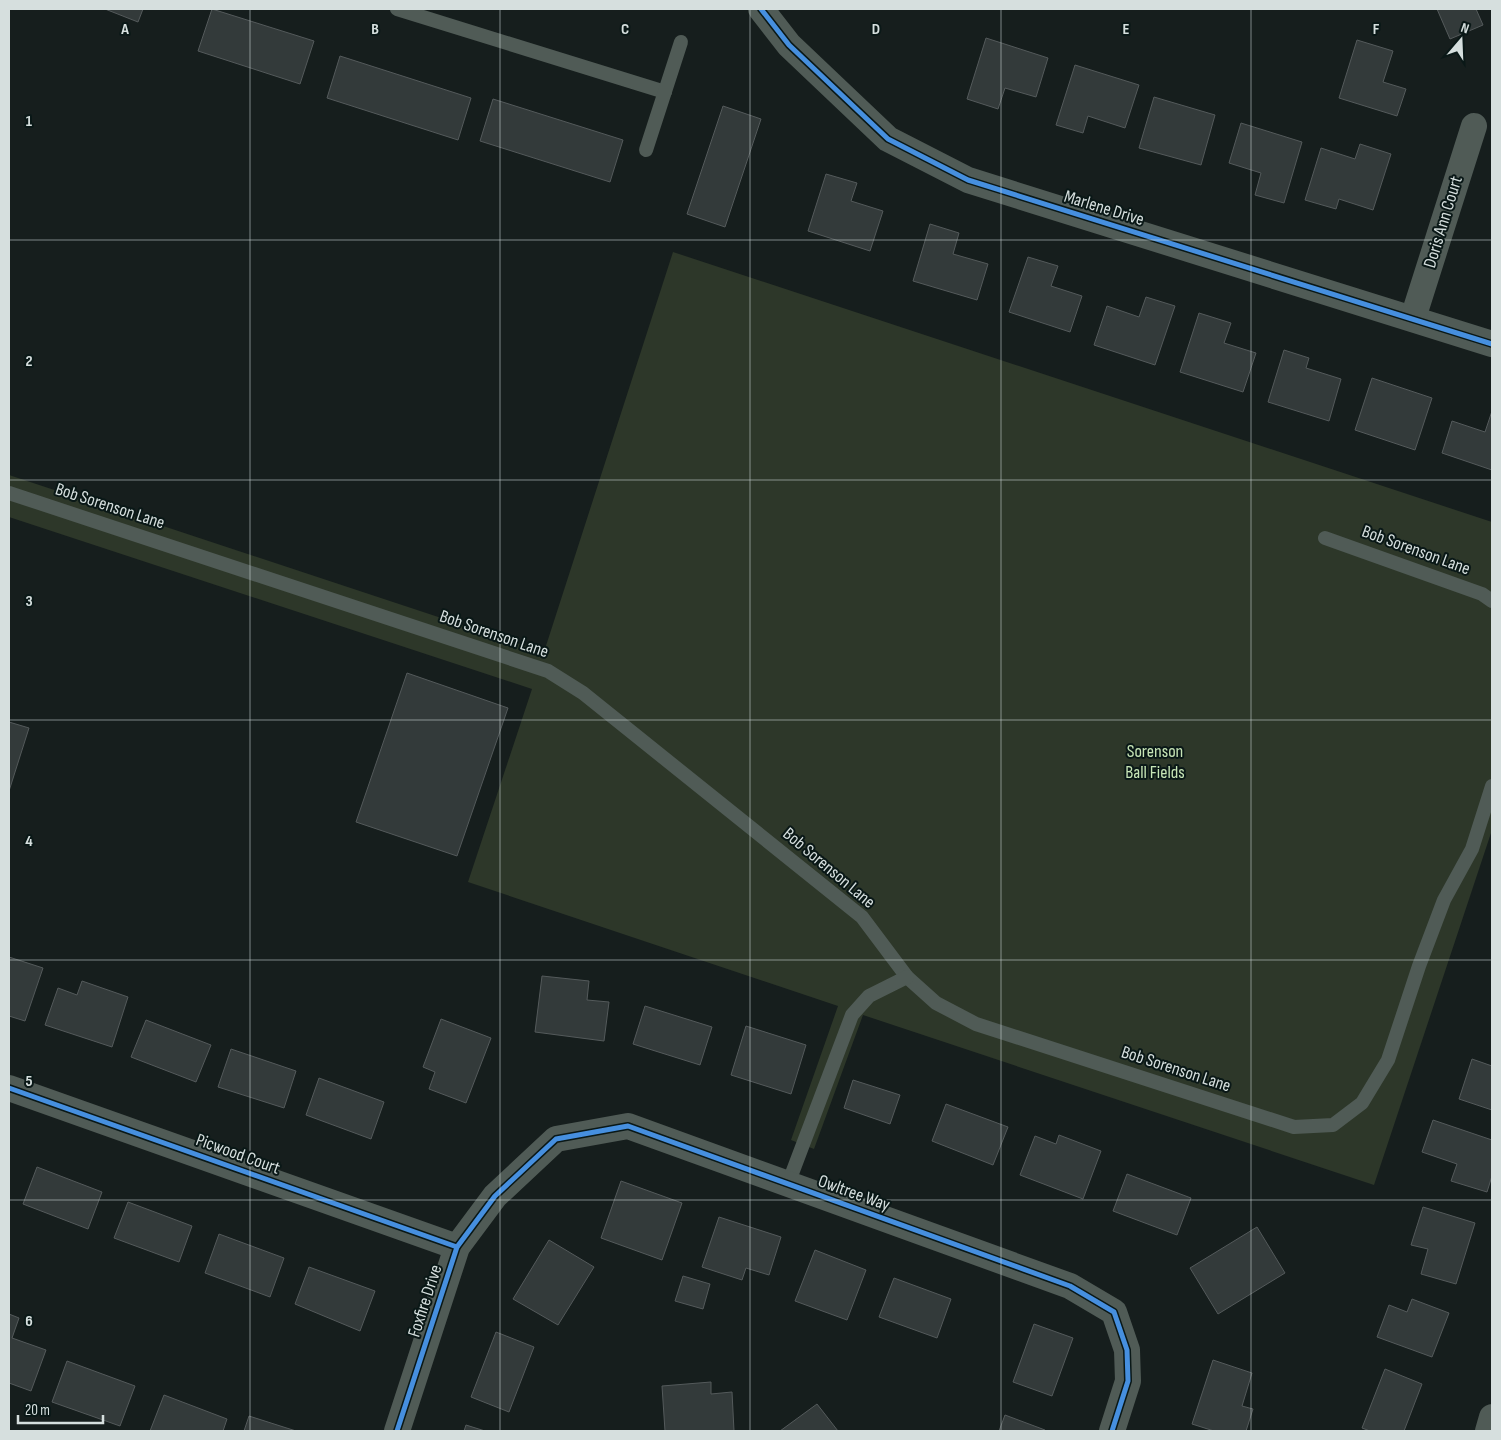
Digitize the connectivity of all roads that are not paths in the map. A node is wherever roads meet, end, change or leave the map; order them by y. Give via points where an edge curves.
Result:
1 (396, 9) edge
2 (761, 9) edge
3 (681, 42) dead end
4 (665, 92) junction
5 (1474, 126) dead end
6 (646, 150) dead end
7 (1413, 318) junction
8 (1492, 344) edge
9 (9, 493) edge
10 (1325, 538) dead end
11 (1492, 601) edge
12 (1492, 786) edge
13 (908, 976) junction
14 (9, 1088) edge
15 (628, 1126) joint
16 (788, 1184) junction
17 (457, 1247) junction
18 (1492, 1417) edge
19 (397, 1431) edge
20 (1112, 1431) edge
21 (1488, 1431) edge

1 - 4 lane
2 - 7 street, Marlene Drive via 789,45 888,140 968,180
3 - 4 lane
4 - 6 lane
5 - 7 street, Doris Ann Court
7 - 8 street, Marlene Drive
9 - 13 lane, Bob Sorenson Lane via 548,671 583,693 862,916
10 - 11 lane, Bob Sorenson Lane via 1482,594
12 - 13 lane, Bob Sorenson Lane via 1472,849 1444,900 1388,1060 1362,1103 1333,1124 1294,1128 976,1024 936,1003
13 - 16 lane via 869,996 852,1015
14 - 17 street, Picwood Court
15 - 16 street, Owltree Way
15 - 17 street, Foxfire Drive via 556,1138 495,1196
16 - 20 street, Owltree Way via 1070,1286 1114,1312 1128,1350 1128,1381
17 - 19 street, Foxfire Drive
18 - 21 street

